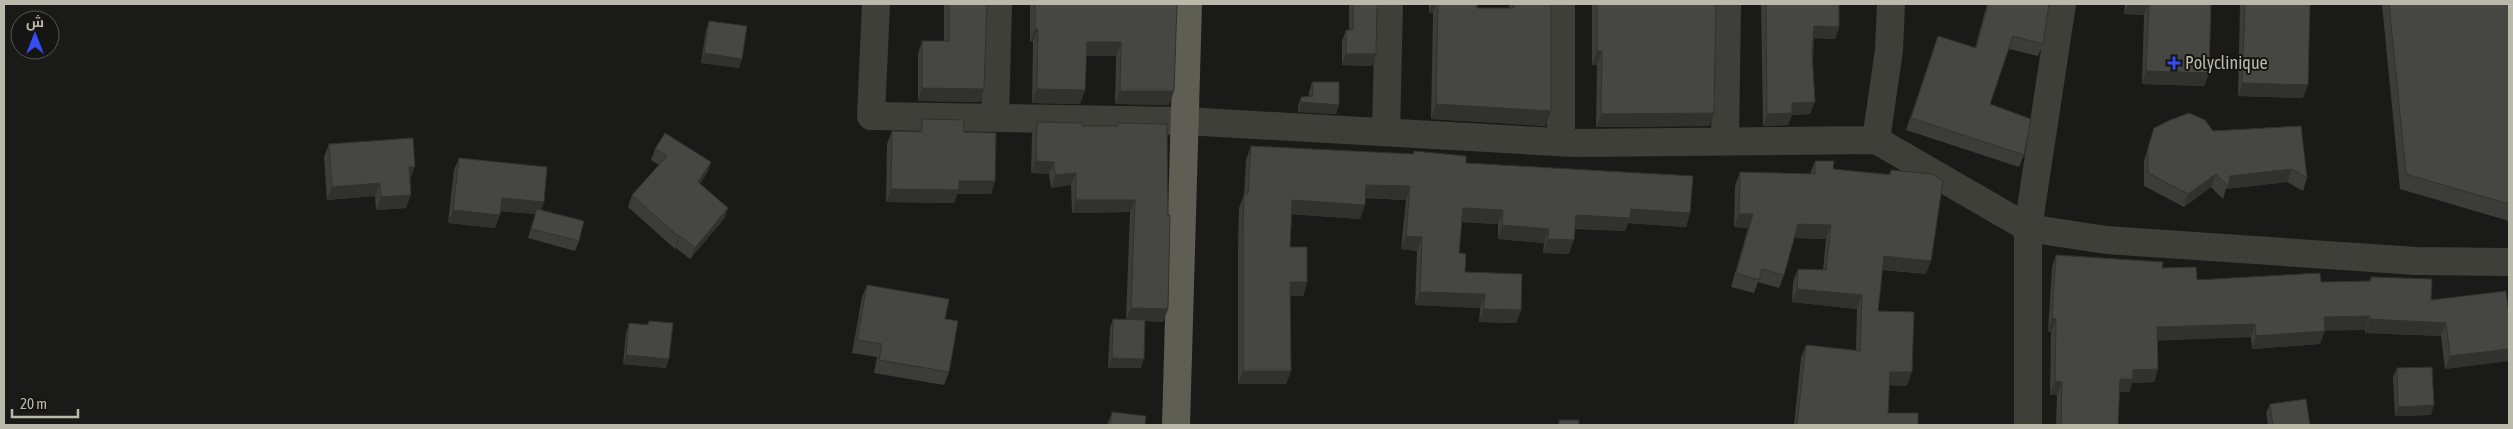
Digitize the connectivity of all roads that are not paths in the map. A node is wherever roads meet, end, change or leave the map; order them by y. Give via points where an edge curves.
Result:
1 (876, 4) edge
2 (998, 4) edge
3 (1188, 4) edge
4 (1389, 4) edge
5 (1562, 4) edge
6 (1727, 4) edge
7 (1891, 4) edge
8 (2062, 4) edge
9 (995, 118) junction
10 (1185, 121) junction
11 (1386, 132) junction
12 (1876, 140) junction
13 (1725, 141) junction
14 (1561, 142) junction
15 (2028, 228) junction
16 (2509, 262) edge
17 (1176, 425) edge
18 (2028, 425) edge

1 - 9 street via 871,116
2 - 9 street
3 - 10 main road
4 - 11 street
5 - 14 street
6 - 13 street
7 - 12 street via 1889,50
8 - 15 street
9 - 10 street
10 - 11 street
10 - 17 main road
11 - 14 street
12 - 13 street
12 - 15 street
13 - 14 street
15 - 16 street via 2115,241 2416,261
15 - 18 street

